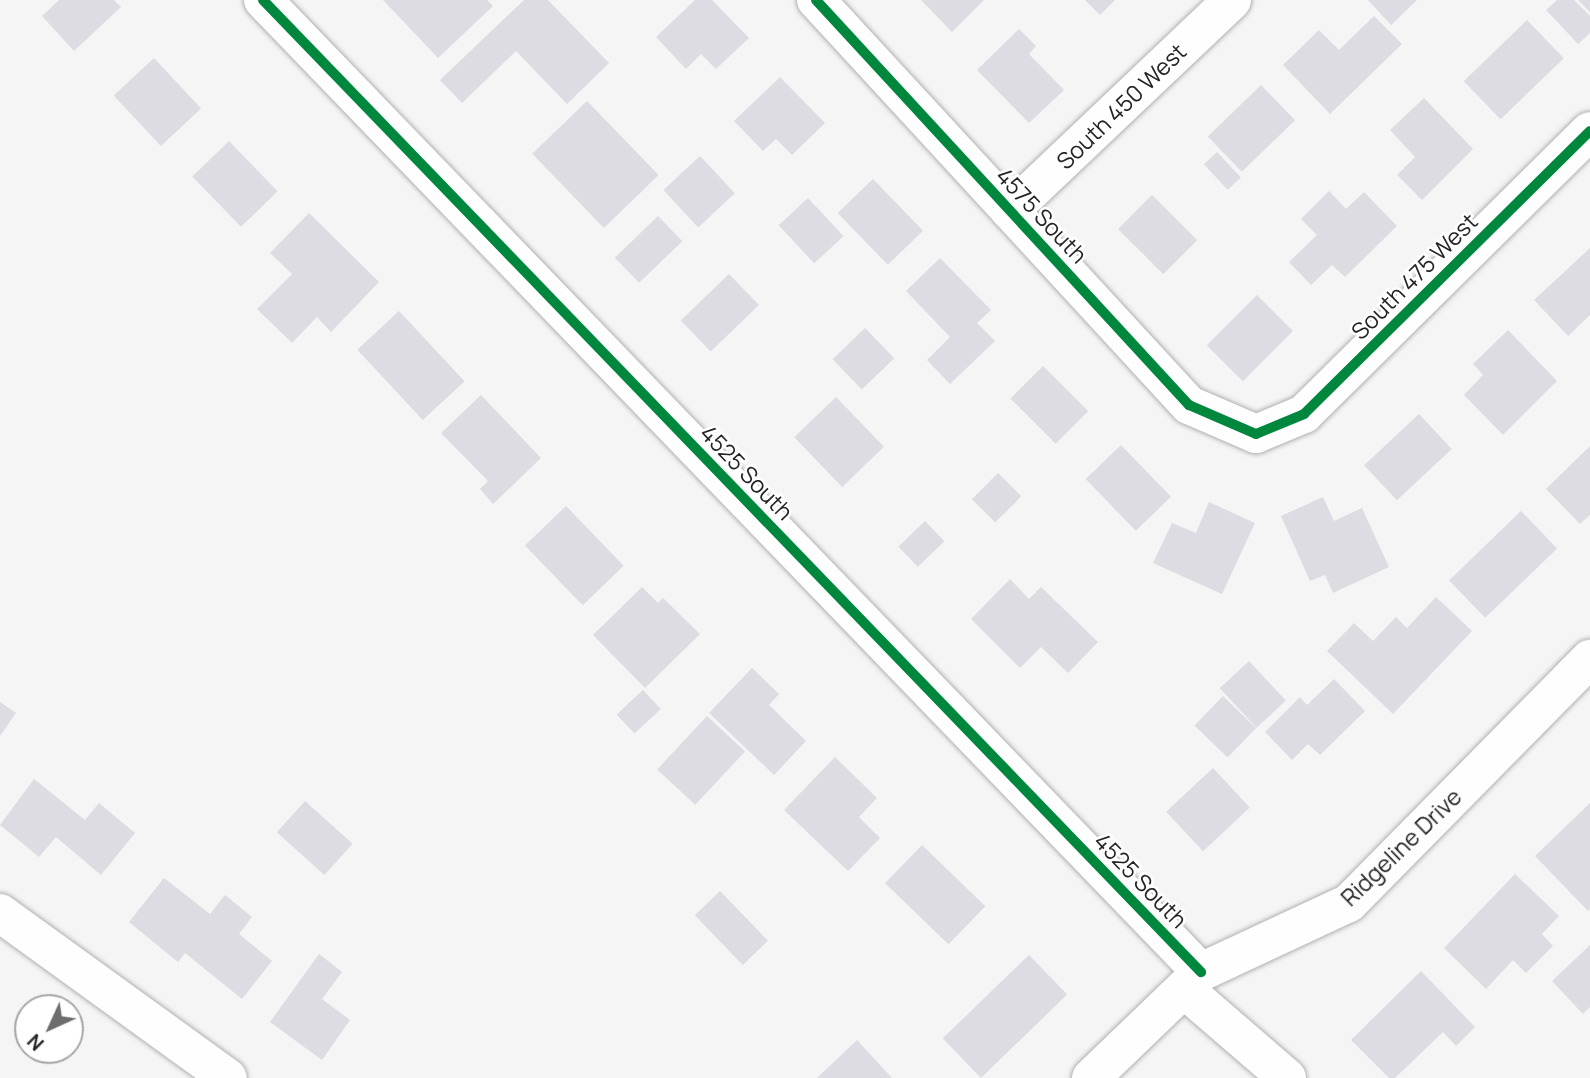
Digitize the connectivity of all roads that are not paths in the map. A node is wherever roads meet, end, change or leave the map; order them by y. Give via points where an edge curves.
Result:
1 (263, 0) edge
2 (816, 0) edge
3 (1232, 0) edge
4 (1590, 131) edge
5 (1010, 211) junction
6 (1256, 434) joint
7 (1590, 659) edge
8 (0, 913) edge
9 (1192, 981) junction
10 (228, 1078) edge
11 (1091, 1078) edge
12 (1287, 1078) edge

1 - 9 street, 4525 South
2 - 5 street, 4575 South
3 - 5 street, South 450 West
4 - 6 street, South 475 West via 1304,414
5 - 6 street, 4575 South via 1189,405
7 - 9 street, Ridgeline Drive via 1349,903
8 - 10 street
9 - 11 street, Ridgeline Drive
9 - 12 street, 4525 South

